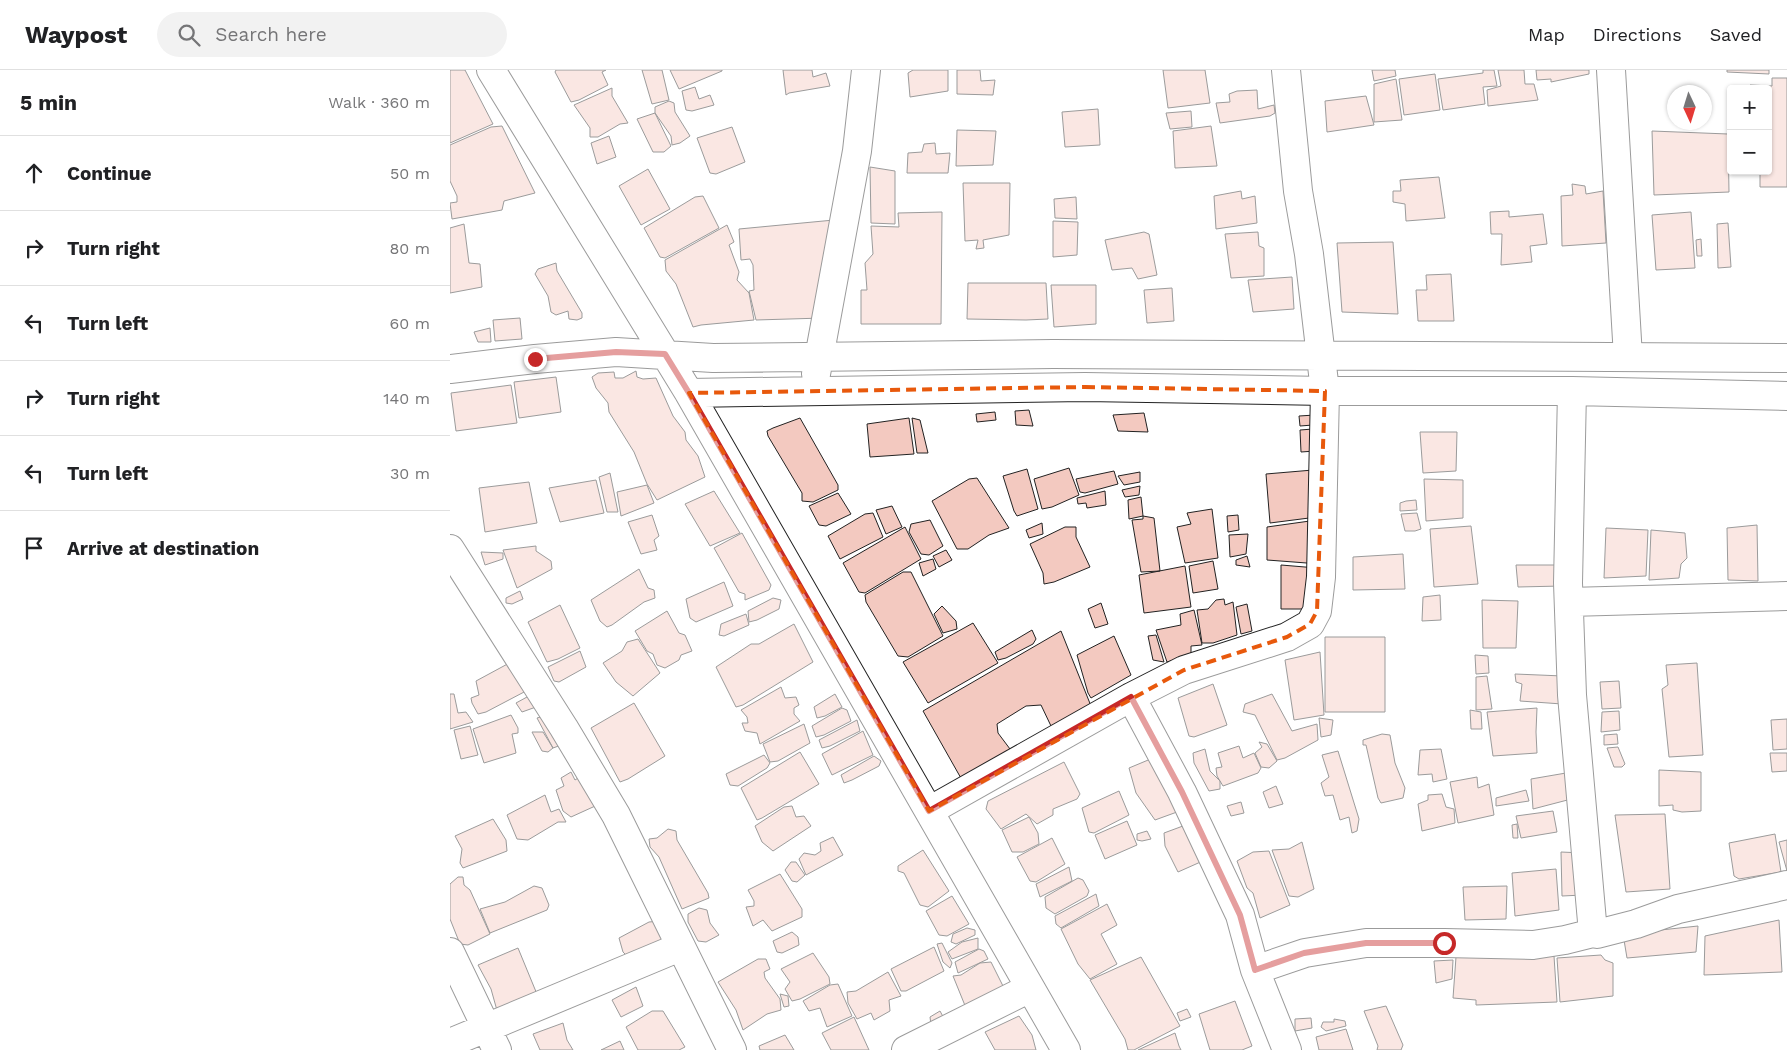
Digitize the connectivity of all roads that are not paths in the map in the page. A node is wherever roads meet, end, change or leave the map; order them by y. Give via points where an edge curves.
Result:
1 (866, 70) edge
2 (1286, 70) edge
3 (1611, 70) edge
4 (498, 73) edge
5 (665, 354) junction
6 (820, 357) junction
7 (1322, 357) junction
8 (1628, 357) junction
9 (1787, 358) edge
10 (450, 369) edge
11 (813, 391) junction
12 (1572, 391) junction
13 (1325, 392) junction
14 (689, 393) junction
15 (1787, 396) edge
16 (450, 549) edge
17 (1787, 596) edge
18 (1569, 602) junction
19 (1131, 697) junction
20 (929, 811) junction
21 (1787, 886) edge
22 (1593, 933) junction
23 (680, 947) junction
24 (450, 952) edge
25 (1255, 970) junction
26 (1030, 988) junction
27 (492, 1039) edge
28 (450, 1043) edge
29 (732, 1050) edge
30 (906, 1050) edge
31 (1066, 1050) edge
32 (1286, 1050) edge

1 - 6 street via 857,151
2 - 7 street via 1298,191
3 - 8 street
4 - 5 street
5 - 6 street via 713,358
5 - 10 street via 616,352
5 - 14 street
6 - 7 street via 1053,354
6 - 11 street
7 - 8 street
7 - 13 street
8 - 9 street
11 - 13 street via 1085,387
11 - 14 street
12 - 13 street
12 - 15 street
12 - 18 street
13 - 19 street via 1321,577 1317,611 1310,624 1287,637 1184,670
14 - 20 street
16 - 23 street via 616,815
17 - 18 street
18 - 22 street via 1572,695
19 - 20 street
19 - 25 street via 1182,792 1240,915
20 - 26 street
21 - 22 street via 1678,909 1636,924
22 - 25 street via 1533,946 1366,943 1304,953
23 - 27 street
23 - 29 street
24 - 27 street
25 - 32 street
26 - 30 street
26 - 31 street
27 - 28 street

